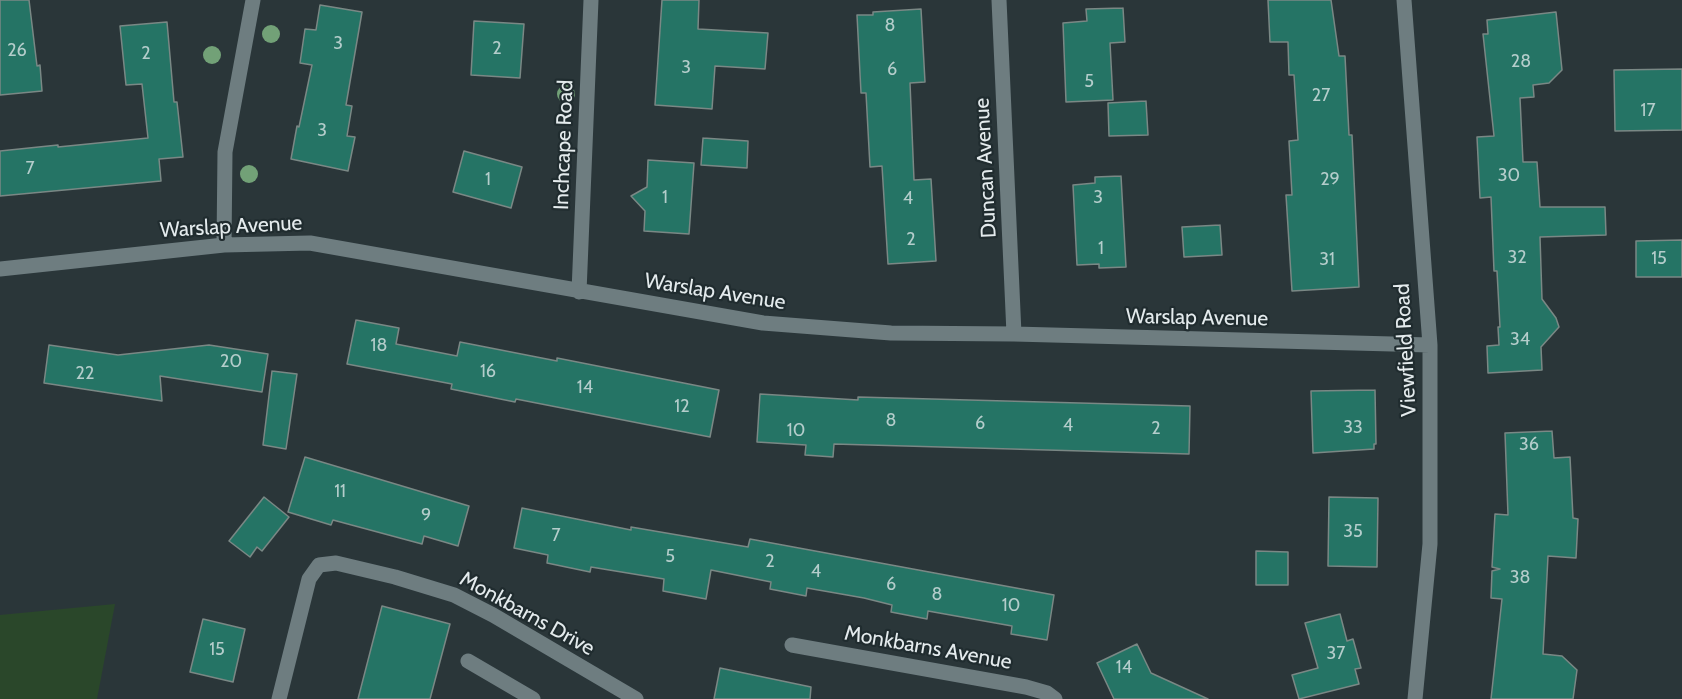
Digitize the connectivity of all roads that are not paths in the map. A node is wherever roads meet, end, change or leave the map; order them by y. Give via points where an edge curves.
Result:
1 (253, 0) edge
2 (591, 0) edge
3 (999, 0) edge
4 (1404, 0) edge
5 (224, 244) junction
6 (0, 269) edge
7 (579, 292) junction
8 (1014, 334) junction
9 (1430, 345) junction
10 (792, 645) dead end
11 (468, 661) dead end
12 (279, 699) edge
13 (533, 699) edge
14 (636, 699) edge
15 (1055, 699) edge
16 (1415, 699) edge

1 - 5 street via 225,152
2 - 7 street, Inchcape Road
3 - 8 street, Duncan Avenue
4 - 9 street, Viewfield Road
5 - 6 street, Warslap Avenue
5 - 7 street, Warslap Avenue via 310,243
7 - 8 street, Warslap Avenue via 763,323 891,333
8 - 9 street, Warslap Avenue
9 - 16 street, Viewfield Road via 1430,544
10 - 15 street, Monkbarns Avenue via 1026,687
11 - 13 street
12 - 14 street, Monkbarns Drive via 309,579 319,565 336,563 454,595

